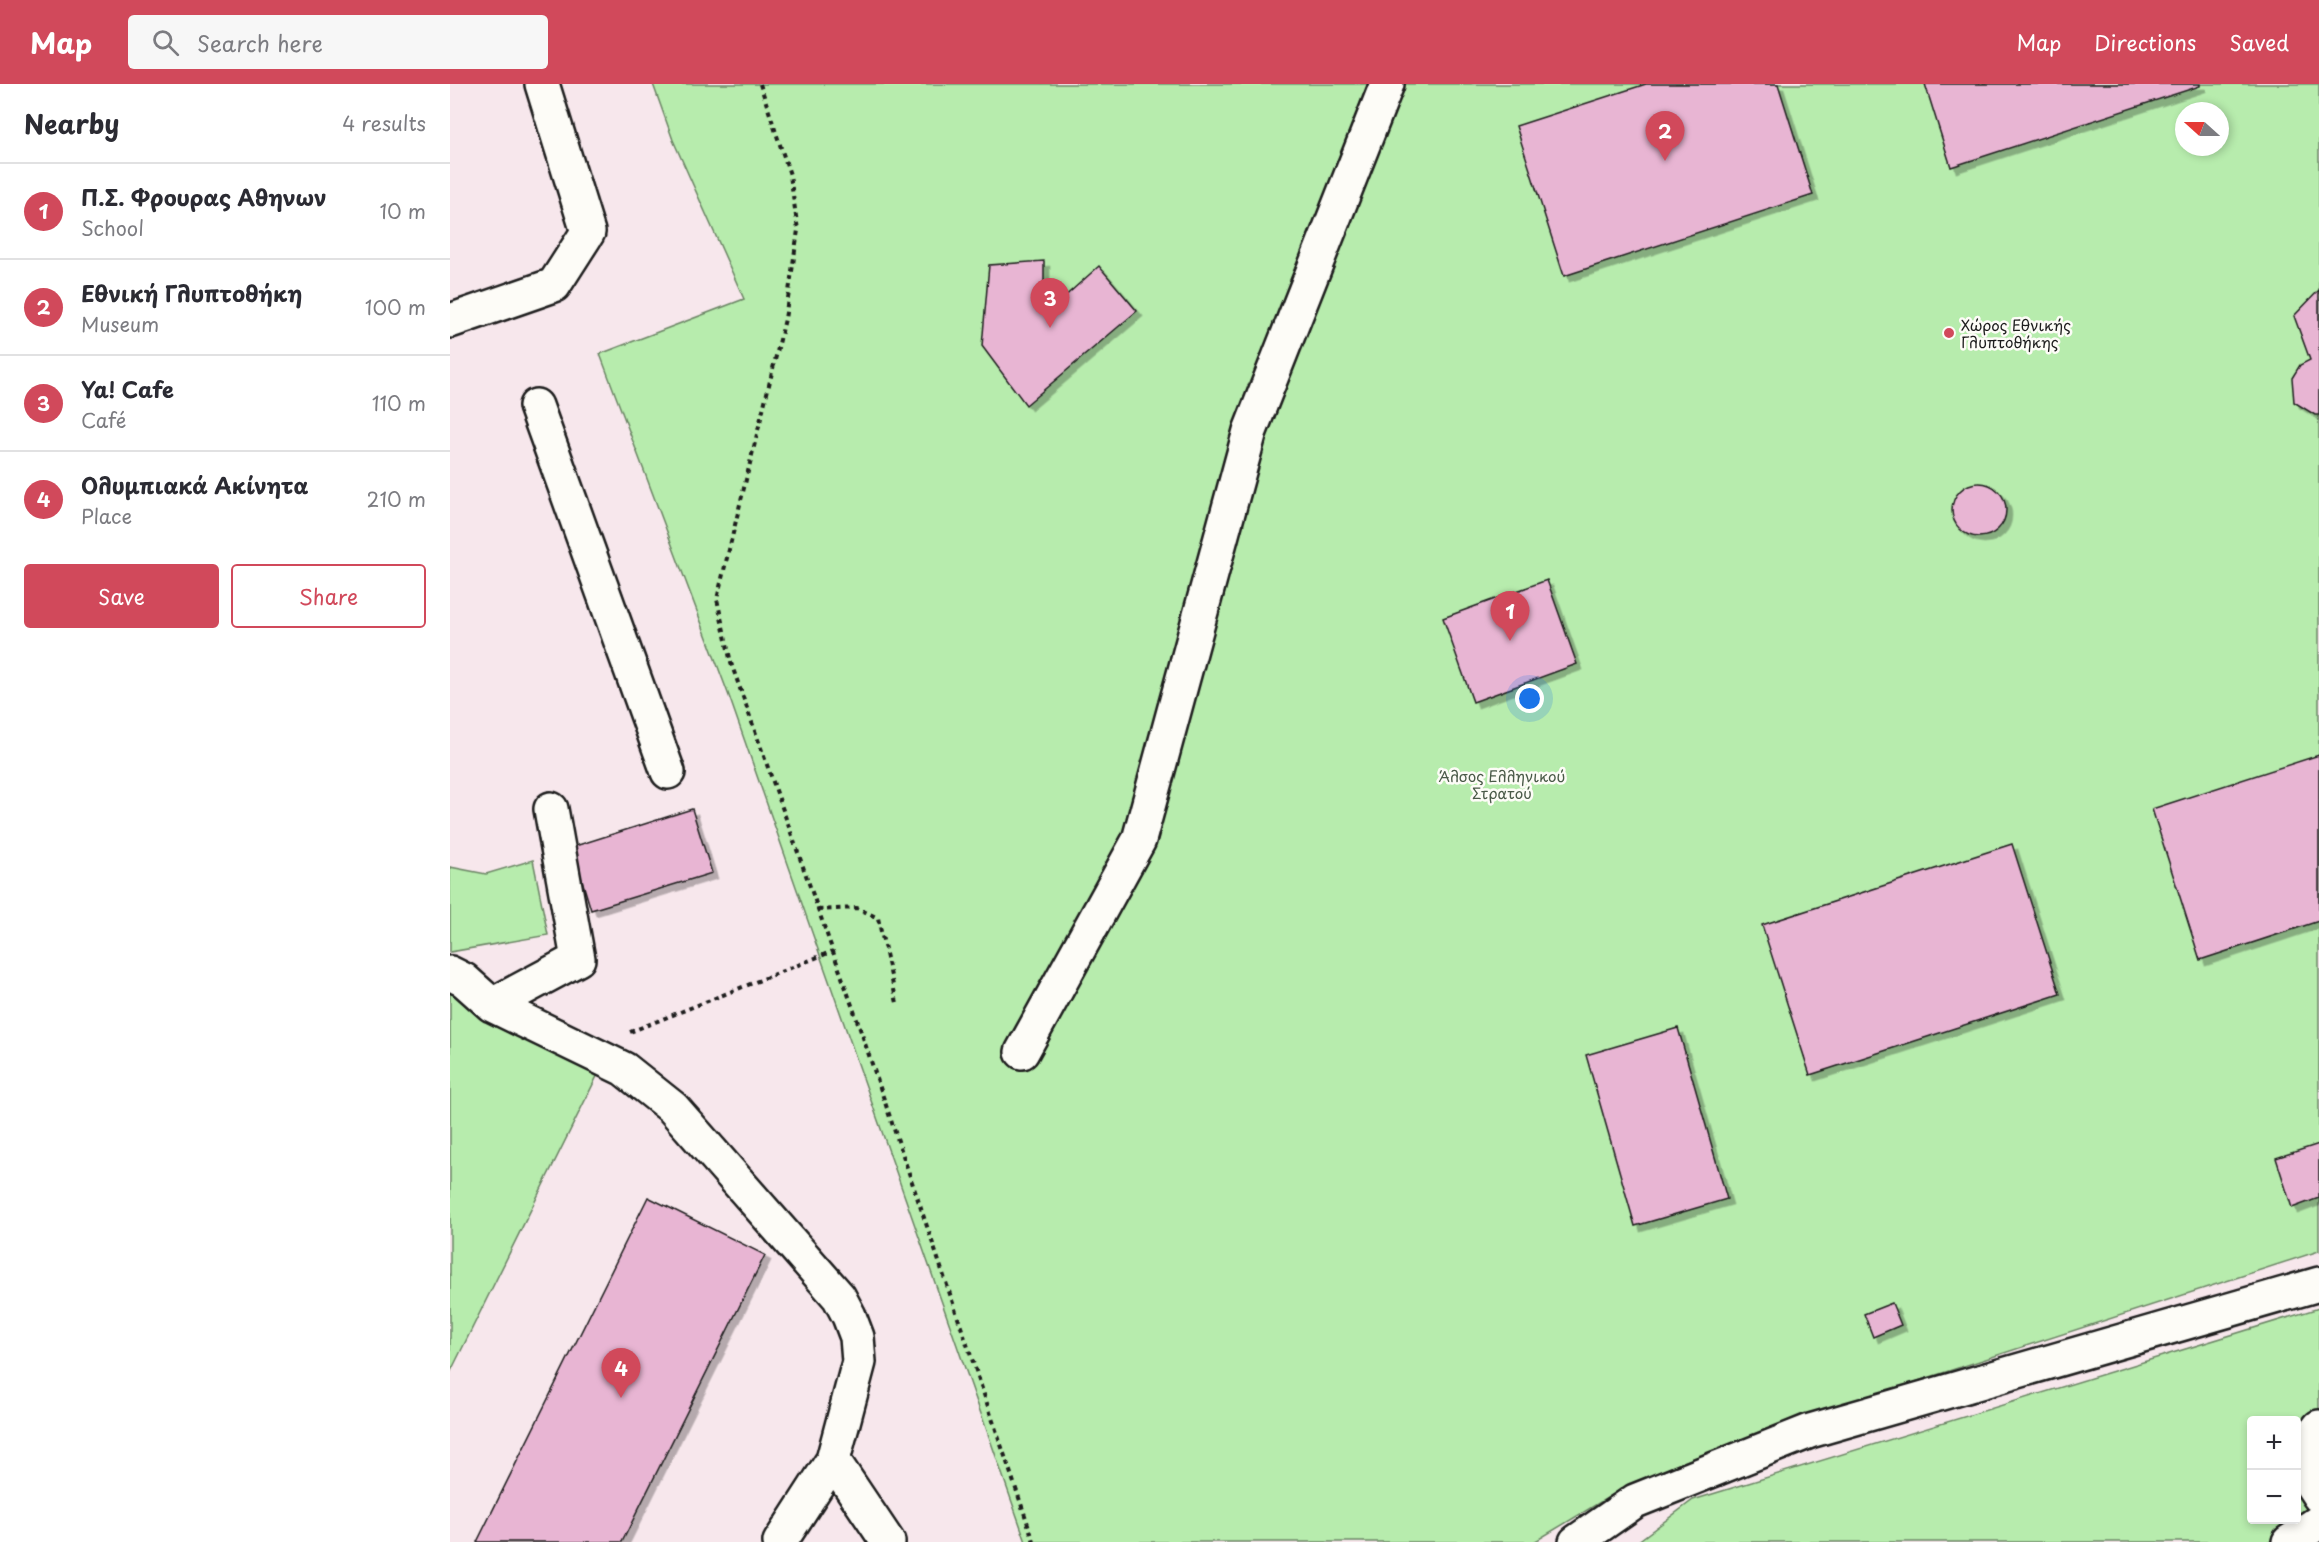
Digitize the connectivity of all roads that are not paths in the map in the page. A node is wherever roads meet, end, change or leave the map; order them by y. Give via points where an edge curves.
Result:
1 (542, 84) edge
2 (1387, 84) edge
3 (450, 321) edge
4 (536, 406) dead end
5 (668, 772) dead end
6 (551, 809) dead end
7 (450, 973) edge
8 (492, 1005) junction
9 (1022, 1052) dead end
10 (2319, 1284) edge
11 (2319, 1427) edge
12 (833, 1460) junction
13 (2319, 1496) edge
14 (2319, 1522) edge
15 (780, 1542) edge
16 (888, 1542) edge
17 (1576, 1542) edge
18 (2289, 1542) edge

1 - 3 street via 588,232 554,285
2 - 9 street via 1250,431 1139,840
4 - 5 street
6 - 8 street via 578,959
7 - 8 street
8 - 12 street via 624,1069 674,1108 838,1297 857,1338 859,1362
10 - 17 street via 1810,1431 1635,1501
11 - 13 street via 2309,1441 2306,1476
12 - 15 street
12 - 16 street
14 - 18 street

